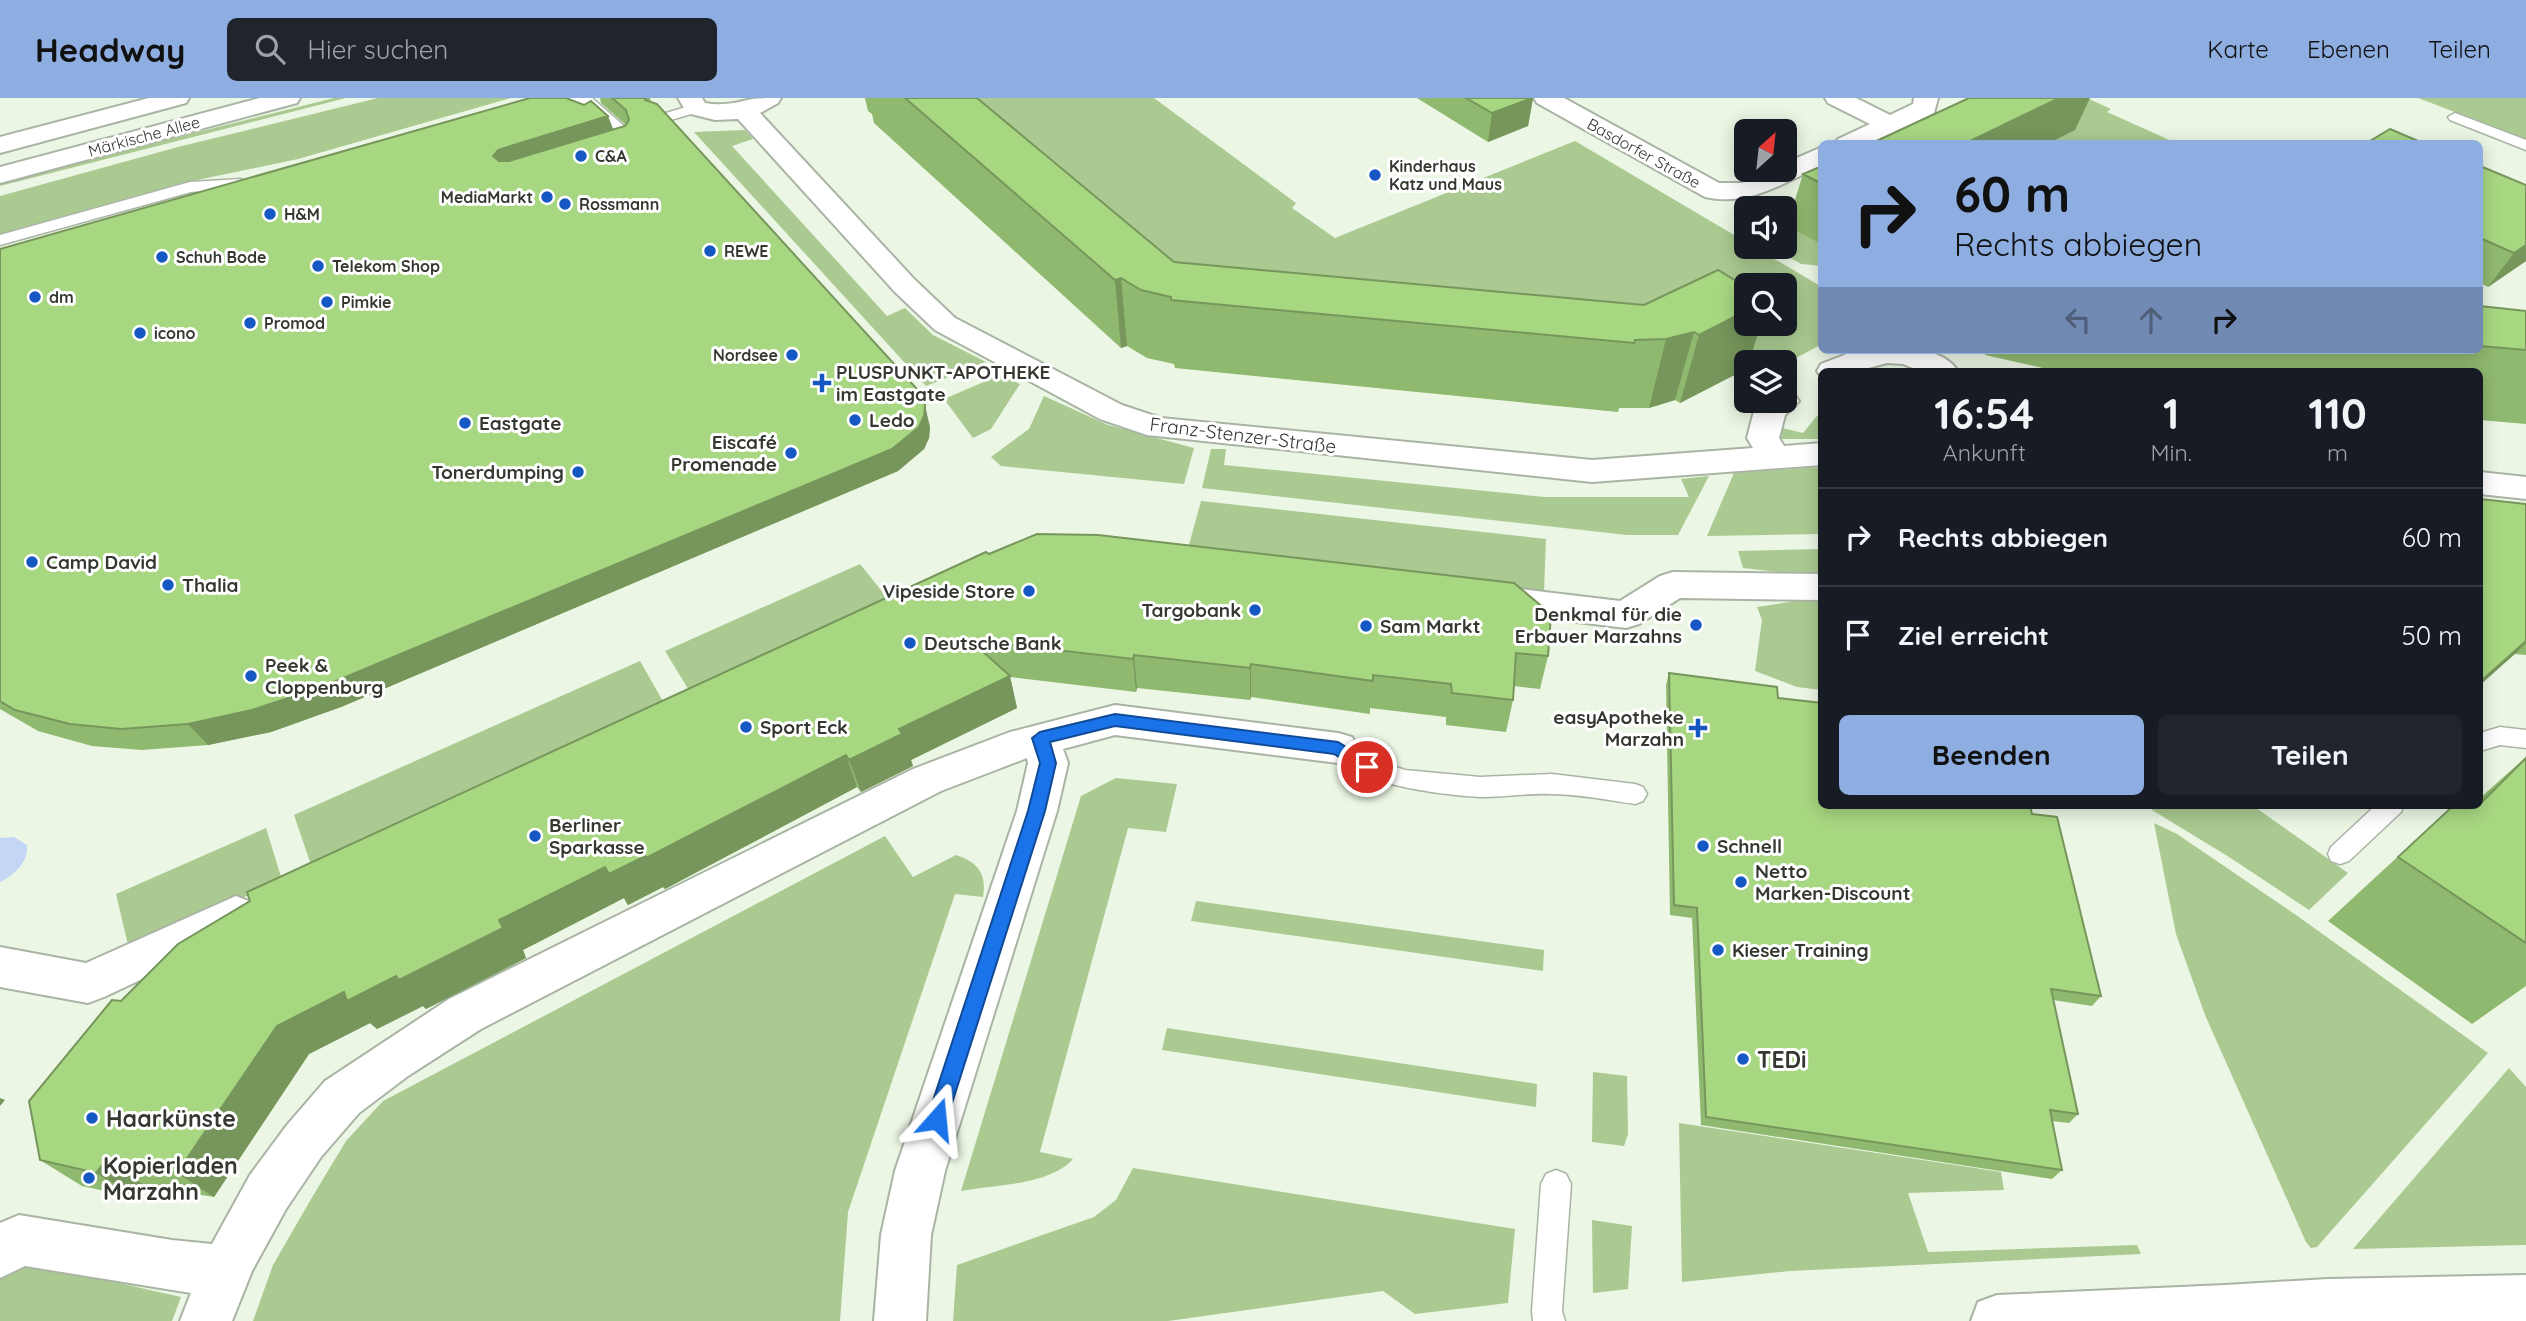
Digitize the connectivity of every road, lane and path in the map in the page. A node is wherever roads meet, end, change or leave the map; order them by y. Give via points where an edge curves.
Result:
1 (177, 98) edge
2 (288, 98) edge
3 (575, 98) edge
4 (769, 98) edge
5 (1546, 98) edge
6 (1837, 98) edge
7 (1926, 98) edge
8 (693, 103) edge
9 (744, 110) junction
10 (2455, 117) dead end
11 (661, 119) edge
12 (1889, 124) junction
13 (1855, 140) edge
14 (0, 145) edge
15 (2526, 145) edge
16 (597, 152) edge
17 (1818, 157) edge
18 (0, 175) edge
19 (203, 204) edge
20 (0, 240) edge
21 (1876, 354) edge
22 (1897, 354) edge
23 (1838, 368) edge
24 (1937, 368) edge
25 (1818, 379) edge
26 (1797, 392) edge
27 (1769, 413) edge
28 (1818, 454) edge
29 (1773, 456) junction
30 (2483, 483) edge
31 (2526, 488) edge
32 (1818, 587) edge
33 (1452, 594) edge
34 (1040, 738) junction
35 (2526, 739) edge
36 (2483, 741) edge
37 (1338, 748) joint
38 (1635, 794) dead end
39 (2388, 809) edge
40 (2340, 854) dead end
41 (267, 901) edge
42 (0, 967) edge
43 (1556, 1184) dead end
44 (0, 1253) edge
45 (225, 1271) junction
46 (2526, 1301) edge
47 (2206, 1317) edge
48 (206, 1321) edge
49 (900, 1321) edge
50 (1549, 1321) edge
51 (1997, 1321) edge

1 - 14 street, Märkische Allee
2 - 18 street, Märkische Allee
3 - 16 lane via 587,101 626,135 622,145
4 - 9 street
5 - 17 street, Basdorfer Straße via 1714,191 1746,191
6 - 12 street
7 - 12 street via 1926,108
8 - 9 street via 718,113
8 - 11 lane
9 - 29 street, Franz-Stenzer-Straße via 945,324 1111,412 1158,428 1592,471 1651,470
10 - 15 lane
12 - 13 street
19 - 20 lane via 248,182 190,187
21 - 23 street
22 - 24 street
25 - 26 street
27 - 29 street via 1763,438
28 - 29 street, Franz-Stenzer-Straße
30 - 31 street
32 - 33 street via 1673,585 1626,615
34 - 37 street via 1115,720
34 - 45 street via 927,779 464,1014 392,1061 342,1097 304,1141 268,1192
34 - 49 street via 1048,763 1037,811 920,1171 906,1235
35 - 36 lane via 2500,736
37 - 38 lane via 1367,767 1405,779 1480,787 1552,784
39 - 40 lane
41 - 42 street via 88,983
43 - 50 lane
44 - 45 street via 19,1240
45 - 48 street
46 - 47 street via 2328,1306
47 - 51 street

